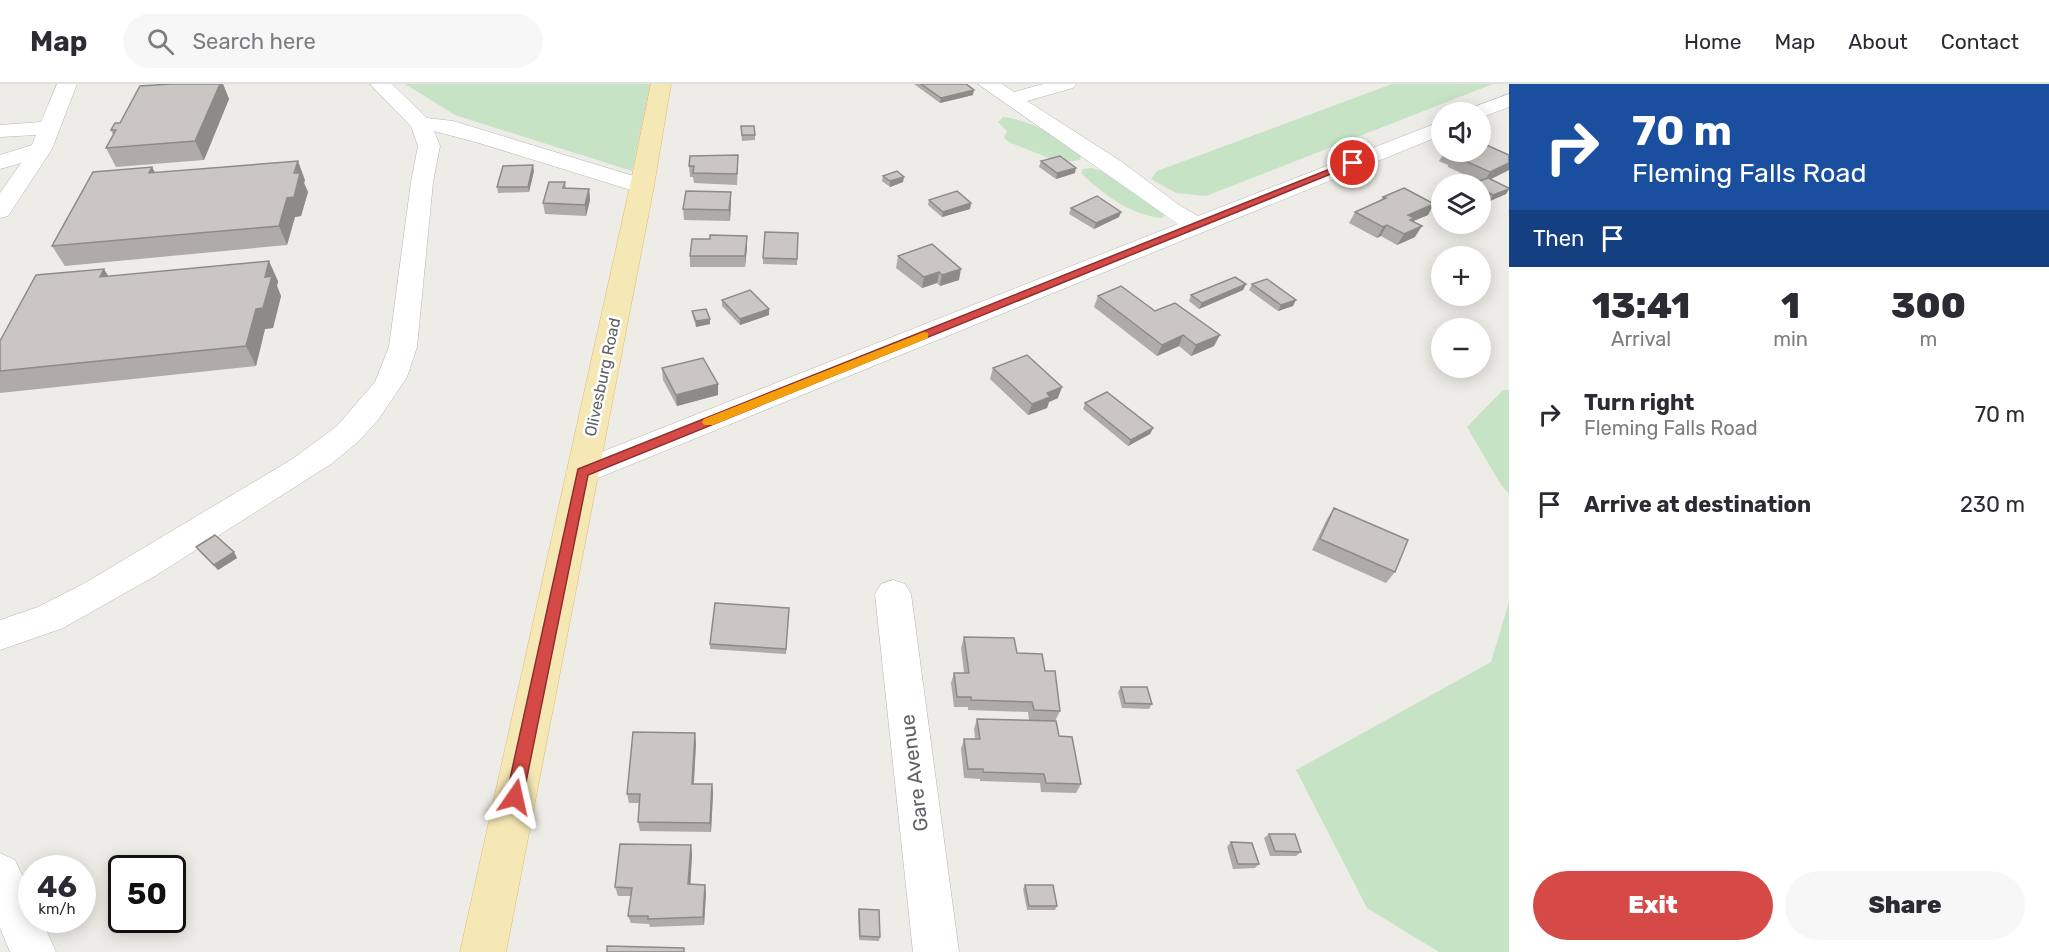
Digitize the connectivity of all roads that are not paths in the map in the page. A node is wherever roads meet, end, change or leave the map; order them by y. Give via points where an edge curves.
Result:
1 (67, 84) edge
2 (380, 84) edge
3 (661, 84) edge
4 (988, 84) edge
5 (1066, 84) edge
6 (1010, 99) junction
7 (1509, 100) edge
8 (1491, 107) edge
9 (422, 124) junction
10 (50, 128) junction
11 (0, 131) edge
12 (1431, 131) edge
13 (41, 149) junction
14 (0, 162) edge
15 (642, 186) junction
16 (0, 211) edge
17 (1198, 226) junction
18 (582, 472) junction
19 (893, 594) dead end
20 (0, 635) edge
21 (0, 875) edge
22 (26, 949) edge
23 (483, 952) edge
24 (936, 952) edge

1 - 10 street
2 - 9 street
3 - 15 main road, Olivesburg Road
4 - 6 street
5 - 6 street
6 - 17 street
7 - 8 street
9 - 15 street via 445,126
9 - 20 street via 429,146 399,367 360,421 325,452 88,599 57,615
10 - 11 street
10 - 13 street
12 - 17 street
13 - 14 street
13 - 16 street
15 - 18 main road, Olivesburg Road
17 - 18 street
18 - 23 main road, Olivesburg Road
19 - 24 street, Gare Avenue
21 - 22 street

